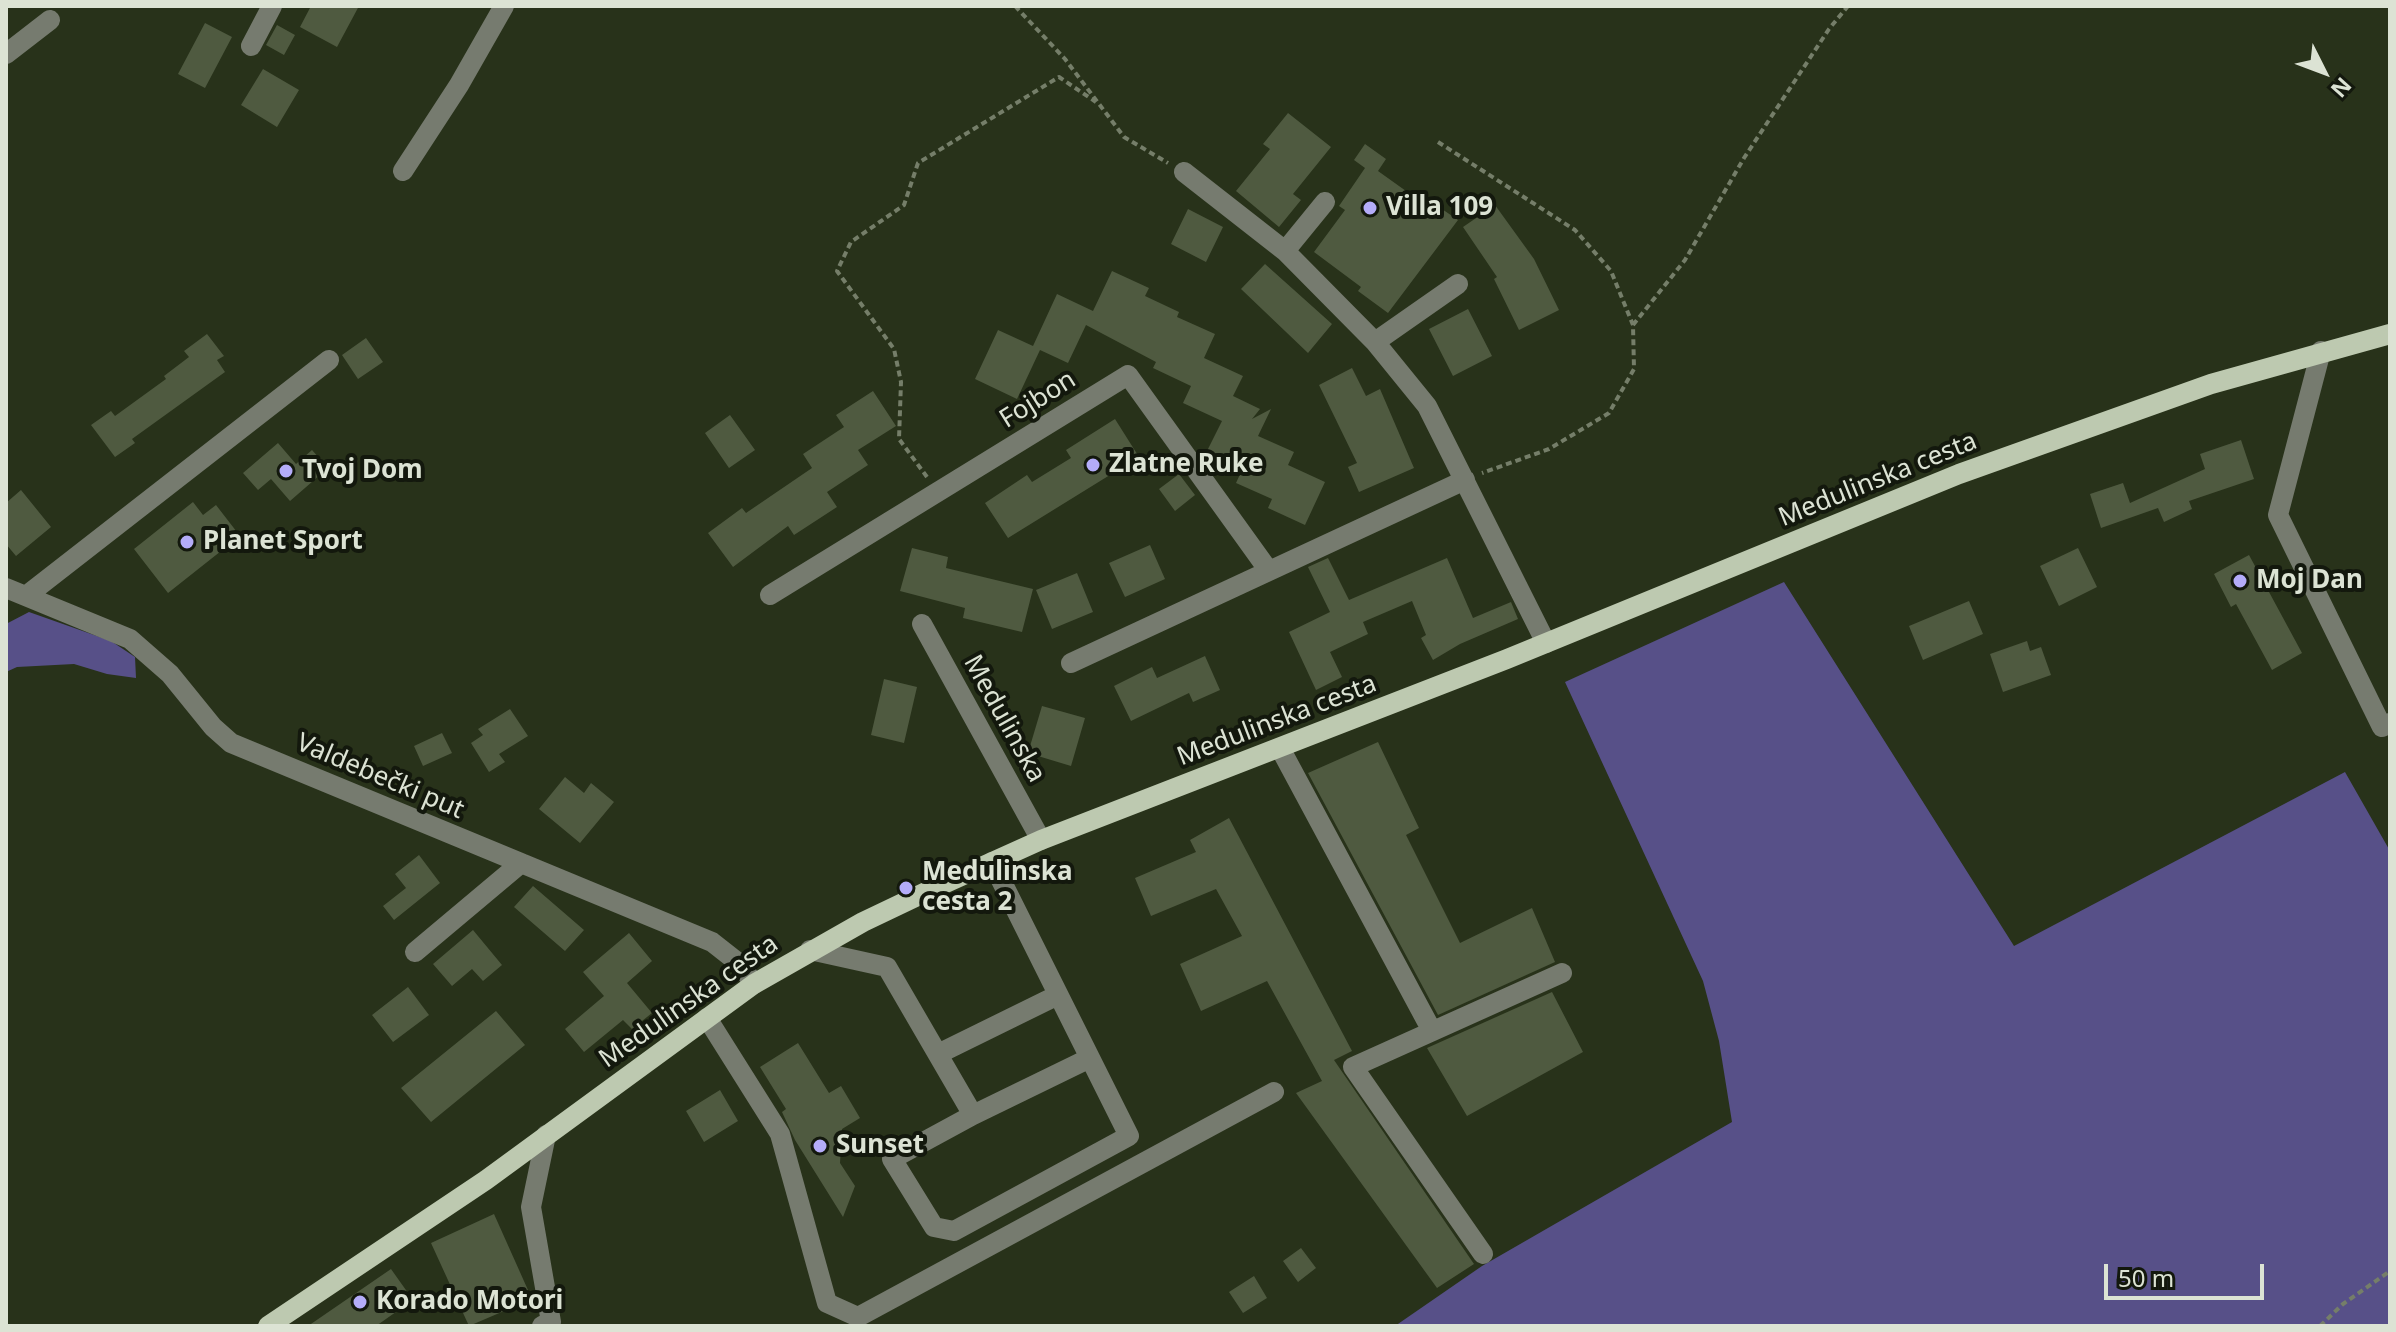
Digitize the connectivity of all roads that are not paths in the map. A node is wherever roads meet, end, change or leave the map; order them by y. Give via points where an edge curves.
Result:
1 (272, 6) edge
2 (504, 6) edge
3 (50, 20) dead end
4 (251, 46) dead end
5 (6, 54) edge
6 (403, 171) dead end
7 (1184, 172) road end
8 (1325, 202) dead end
9 (1285, 251) junction
10 (1458, 284) dead end
11 (2390, 334) edge
12 (1375, 342) junction
13 (2321, 351) junction
14 (329, 360) dead end
15 (1465, 480) junction
16 (1269, 571) junction
17 (6, 588) edge
18 (770, 595) dead end
19 (26, 596) junction
20 (922, 624) dead end
21 (1546, 643) junction
22 (1071, 663) dead end
23 (2386, 725) edge
24 (1280, 748) junction
25 (1041, 840) junction
26 (992, 862) junction
27 (521, 863) junction
28 (810, 950) junction
29 (415, 952) dead end
30 (1562, 973) dead end
31 (754, 984) junction
32 (1058, 995) junction
33 (707, 1018) junction
34 (1432, 1031) junction
35 (938, 1054) junction
36 (1090, 1058) junction
37 (1274, 1092) dead end
38 (973, 1115) junction
39 (546, 1135) junction
40 (1483, 1254) dead end
41 (268, 1326) edge
42 (542, 1326) edge

1 - 4 street
2 - 6 street
3 - 5 street
7 - 9 street
8 - 9 street
9 - 12 street
10 - 12 street
11 - 13 main road, Medulinska cesta
12 - 15 street via 1427,406
13 - 21 main road, Medulinska cesta via 2086,426
13 - 23 street via 2278,515
14 - 19 street
15 - 16 street
15 - 21 street
16 - 18 street, Fojbon via 1128,375
16 - 22 street
17 - 19 street, Valdebečki put
19 - 27 street, Valdebečki put via 130,639 170,674 231,743
20 - 25 street, Medulinska
21 - 24 main road, Medulinska cesta
24 - 25 main road, Medulinska cesta
24 - 34 street
25 - 26 main road, Medulinska cesta
26 - 28 main road, Medulinska cesta
26 - 32 street
27 - 29 street
27 - 31 street, Valdebečki put via 712,942 740,964
28 - 31 main road, Medulinska cesta
28 - 35 street via 887,967
30 - 34 street
31 - 33 main road, Medulinska cesta
32 - 35 street
32 - 36 street
33 - 37 street via 780,1134 827,1303 858,1317
33 - 39 main road, Medulinska cesta
34 - 40 street via 1353,1067
35 - 38 street
36 - 38 street
36 - 38 street via 1129,1136 954,1231 934,1227 892,1159
39 - 41 main road, Medulinska cesta
39 - 42 street via 531,1207 551,1322

